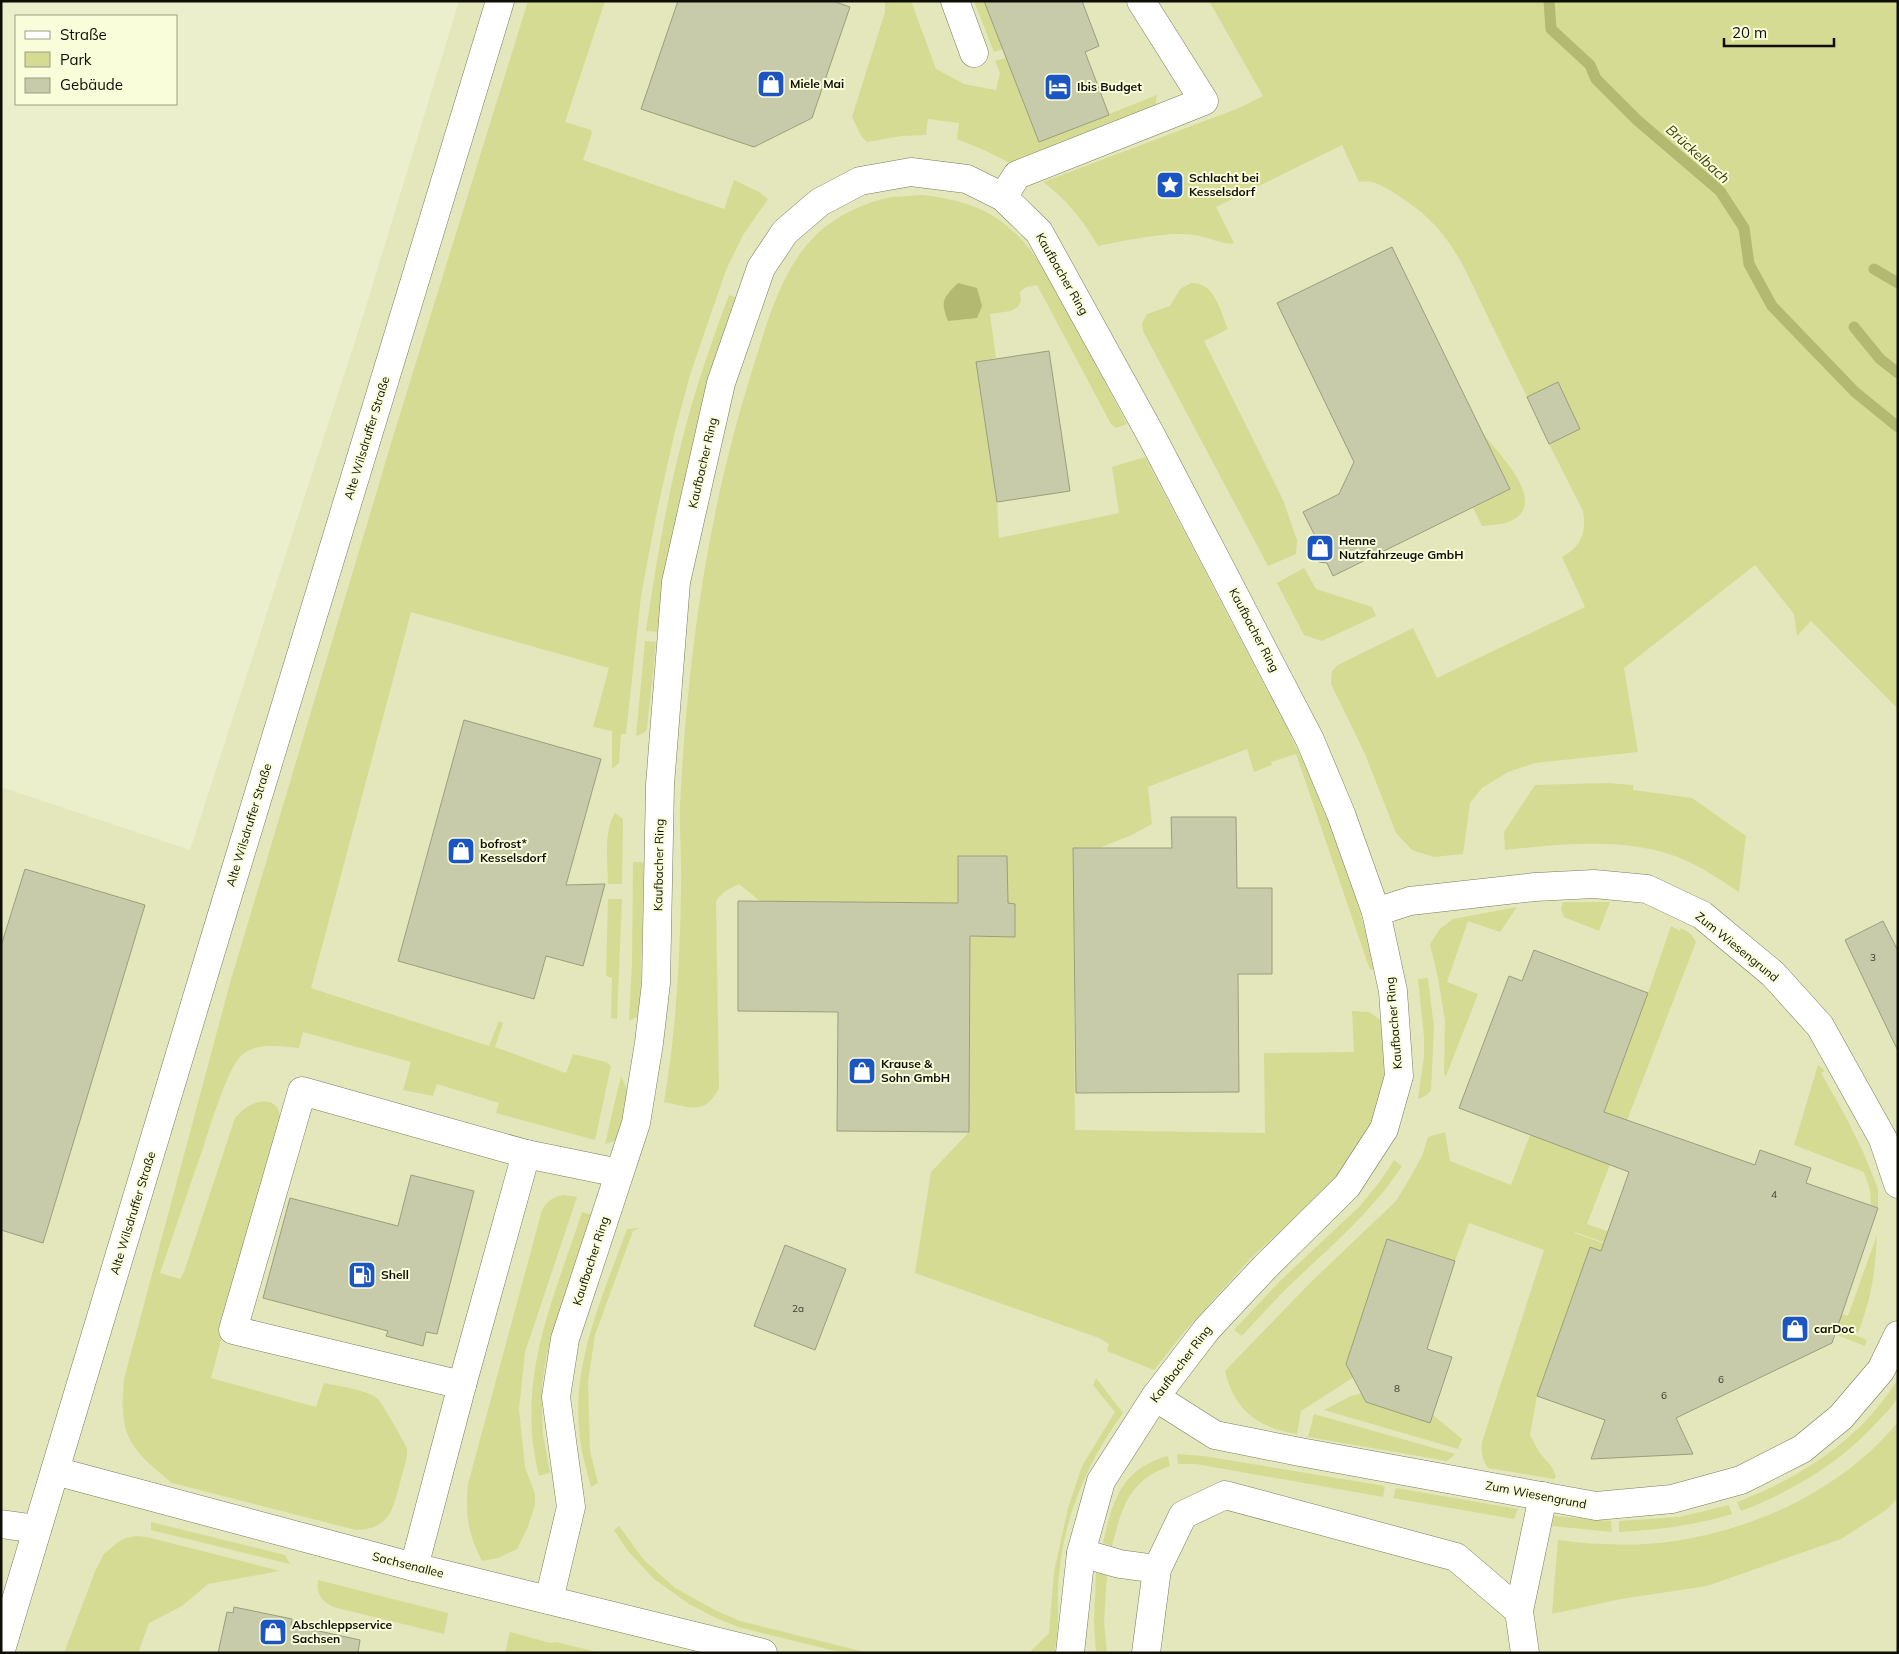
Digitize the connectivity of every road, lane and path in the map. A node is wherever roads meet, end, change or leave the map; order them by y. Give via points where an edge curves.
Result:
1 (500, 1) edge
2 (955, 1) edge
3 (1141, 1) edge
4 (974, 53) dead end
5 (1003, 197) junction
6 (1376, 912) junction
7 (526, 1154) junction
8 (619, 1173) junction
9 (1898, 1184) edge
10 (1898, 1336) edge
11 (462, 1385) junction
12 (1155, 1397) junction
13 (55, 1472) junction
14 (1544, 1496) junction
15 (1, 1524) edge
16 (38, 1530) junction
17 (1080, 1553) junction
18 (414, 1567) junction
19 (1157, 1569) junction
20 (548, 1600) junction
21 (1519, 1611) junction
22 (1, 1650) edge
23 (763, 1653) edge
24 (1070, 1653) edge
25 (1146, 1653) edge
26 (1525, 1653) edge

1 - 13 street, Alte Wilsdruffer Straße
2 - 4 street
3 - 5 street via 1204,102 1017,175
5 - 6 street, Kaufbacher Ring via 1039,232 1242,609 1310,740
5 - 8 street, Kaufbacher Ring via 967,178 911,172 860,181 820,202 785,232 761,268 721,383 676,582 660,785 656,983 636,1123
6 - 9 street, Zum Wiesengrund via 1410,901 1594,884 1647,889 1702,915 1773,974 1820,1026 1884,1139
6 - 12 street, Kaufbacher Ring via 1393,991 1399,1076 1384,1129 1347,1186 1207,1329
7 - 8 street
7 - 11 street
7 - 11 street via 302,1091 233,1330
8 - 20 street, Kaufbacher Ring via 565,1339 556,1397 572,1507
10 - 14 street, Zum Wiesengrund via 1881,1370 1841,1417 1802,1449 1741,1480 1672,1499 1596,1506
11 - 18 street
12 - 14 street, Zum Wiesengrund via 1215,1435
12 - 17 street, Kaufbacher Ring via 1101,1481
13 - 16 street, Alte Wilsdruffer Straße
13 - 18 street, Sachsenallee
14 - 21 street
15 - 16 street
16 - 22 street, Alte Wilsdruffer Straße
17 - 19 street via 1120,1564
17 - 24 street, Kaufbacher Ring
18 - 20 street, Sachsenallee
19 - 21 street via 1184,1515 1225,1495 1456,1557
19 - 25 street
20 - 23 street, Sachsenallee
21 - 26 street

